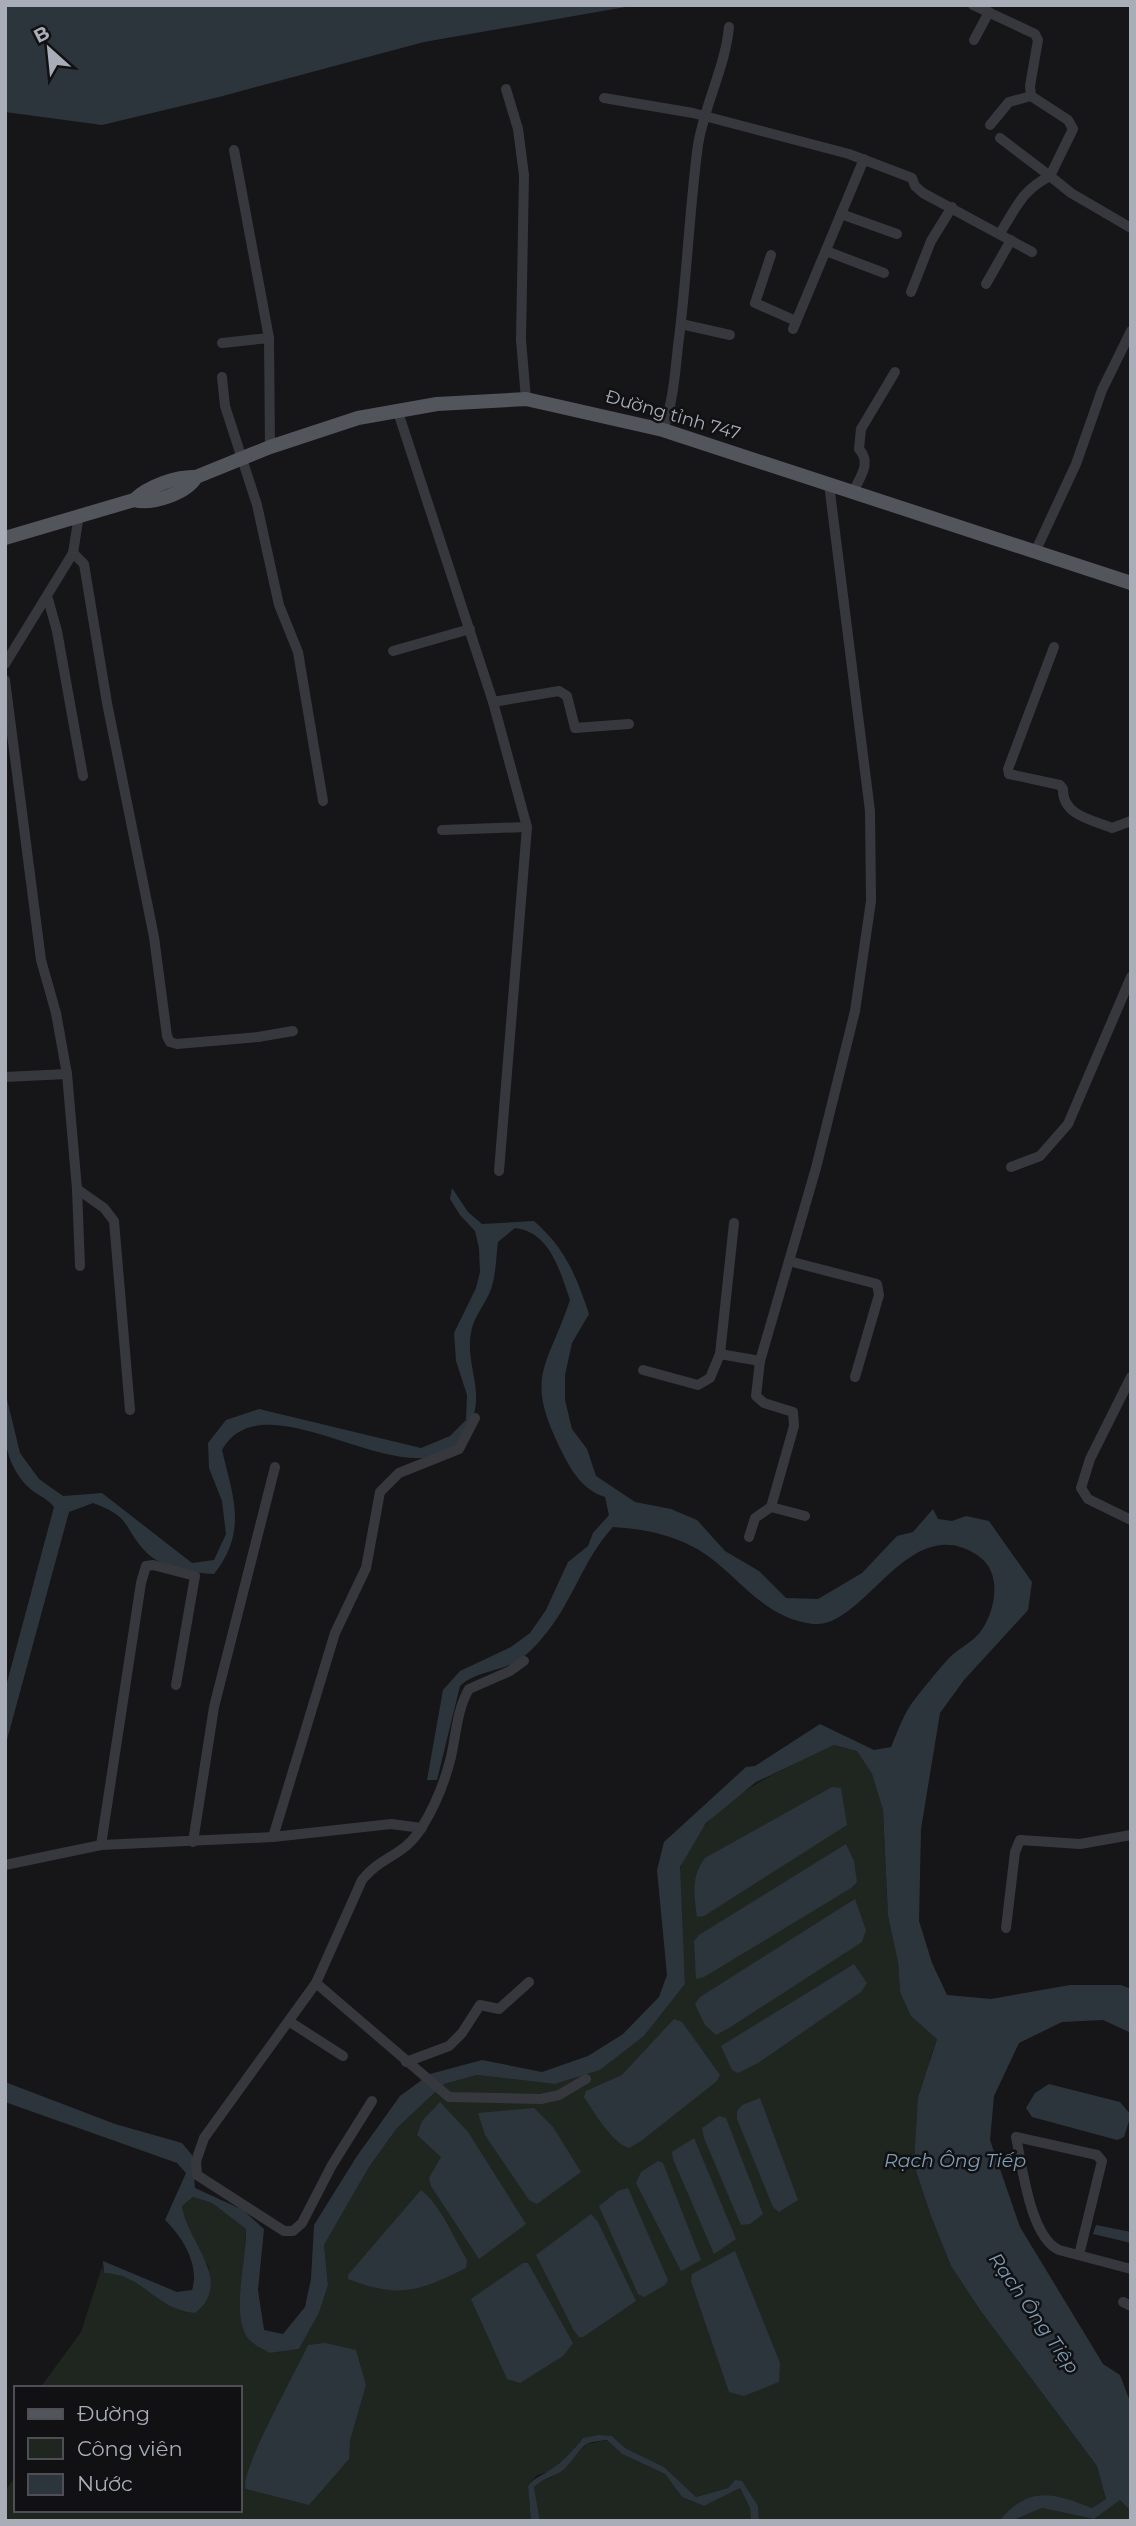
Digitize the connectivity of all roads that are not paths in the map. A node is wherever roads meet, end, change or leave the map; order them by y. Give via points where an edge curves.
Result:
1 (973, 5) edge
2 (989, 12) junction
3 (729, 27) dead end
4 (974, 40) dead end
5 (506, 89) dead end
6 (1031, 96) junction
7 (604, 98) dead end
8 (704, 117) junction
9 (990, 125) dead end
10 (1000, 138) dead end
11 (234, 150) dead end
12 (864, 159) junction
13 (1049, 176) junction
14 (952, 207) junction
15 (841, 214) junction
16 (1131, 228) edge
17 (1000, 233) junction
18 (897, 234) dead end
19 (1011, 240) junction
20 (826, 251) junction
21 (1032, 252) dead end
22 (771, 255) dead end
23 (884, 273) dead end
24 (986, 284) dead end
25 (911, 292) dead end
26 (681, 324) junction
27 (1131, 331) edge
28 (730, 335) dead end
29 (269, 338) junction
30 (222, 342) dead end
31 (895, 372) dead end
32 (222, 377) dead end
33 (526, 399) junction
34 (397, 410) junction
35 (663, 430) junction
36 (270, 447) junction
37 (242, 459) junction
38 (829, 484) junction
39 (853, 492) junction
40 (79, 515) junction
41 (5, 538) edge
42 (1036, 550) junction
43 (73, 553) junction
44 (1131, 583) edge
45 (48, 599) junction
46 (470, 629) junction
47 (1054, 647) dead end
48 (393, 651) dead end
49 (5, 664) edge
50 (5, 680) edge
51 (493, 702) junction
52 (629, 724) dead end
53 (83, 776) dead end
54 (323, 801) dead end
55 (1131, 821) edge
56 (527, 827) junction
57 (442, 830) dead end
58 (1131, 977) edge
59 (293, 1031) dead end
60 (67, 1074) junction
61 (5, 1077) edge
62 (1011, 1167) dead end
63 (499, 1171) dead end
64 (78, 1189) junction
65 (734, 1223) dead end
66 (789, 1261) junction
67 (80, 1266) dead end
68 (720, 1354) junction
69 (760, 1361) junction
70 (643, 1370) dead end
71 (855, 1377) dead end
72 (1131, 1377) edge
73 (130, 1410) dead end
74 (475, 1418) dead end
75 (275, 1467) dead end
76 (771, 1507) junction
77 (805, 1516) dead end
78 (1131, 1520) edge
79 (749, 1538) dead end
80 (524, 1661) dead end
81 (176, 1685) dead end
82 (422, 1828) junction
83 (1131, 1835) edge
84 (272, 1837) junction
85 (193, 1842) junction
86 (101, 1845) junction
87 (5, 1865) edge
88 (1006, 1928) dead end
89 (528, 1982) dead end
90 (316, 1983) junction
91 (290, 2022) junction
92 (343, 2056) dead end
93 (406, 2062) junction
94 (586, 2079) dead end
95 (372, 2101) dead end
96 (1079, 2255) junction
97 (1131, 2269) edge

1 - 2 street
2 - 4 street
2 - 6 street via 1035,34 1038,40
3 - 8 street via 726,57
5 - 33 street via 524,175 521,340
6 - 9 street via 1009,102
6 - 13 street via 1068,120 1073,129
7 - 8 street
8 - 12 street
8 - 26 street
10 - 13 street
11 - 29 street
12 - 14 street via 912,178 923,192
12 - 15 street
13 - 16 street
13 - 17 street via 1026,191
14 - 17 street
14 - 25 street via 931,241
15 - 18 street
15 - 20 street
17 - 19 street
19 - 21 street
19 - 24 street
20 - 22 street via 794,325 755,303
20 - 23 street
26 - 28 street
26 - 35 street
27 - 42 street
29 - 30 street
29 - 36 street
31 - 39 street via 858,437 866,464
32 - 37 street via 221,392
33 - 34 main road, Đường tỉnh 747
33 - 35 main road, Đường tỉnh 747
34 - 36 main road, Đường tỉnh 747
34 - 46 street
35 - 38 main road, Đường tỉnh 747
36 - 37 main road, Đường tỉnh 747
37 - 40 main road, Đường tỉnh 747 via 146,503 134,500
37 - 54 street via 279,606 298,652
38 - 39 main road, Đường tỉnh 747
38 - 66 street via 870,811 870,901 855,1011
39 - 42 main road, Đường tỉnh 747
40 - 41 main road, Đường tỉnh 747
40 - 43 street
42 - 44 main road, Đường tỉnh 747
43 - 45 street
43 - 59 street via 84,564 155,937 167,1036 177,1044
45 - 49 street
45 - 53 street
46 - 48 street
46 - 51 street
47 - 55 street via 1025,717 1009,774 1060,785 1070,810 1112,828
50 - 60 street via 41,960
51 - 52 street via 559,691 567,696 575,728
51 - 56 street
56 - 57 street
56 - 63 street
58 - 62 street via 1068,1124 1041,1156
60 - 61 street
60 - 64 street
64 - 67 street
64 - 73 street via 114,1221
65 - 68 street
66 - 69 street
66 - 71 street via 877,1284 879,1295
68 - 69 street
68 - 70 street via 710,1378 698,1385
69 - 76 street via 758,1401 789,1409 795,1416
72 - 78 street via 1090,1459 1081,1488 1088,1499
74 - 84 street via 459,1449 399,1473 380,1492 366,1568 335,1633
75 - 85 street via 214,1707
76 - 77 street
76 - 79 street via 755,1518
80 - 82 street via 469,1689 450,1761
81 - 86 street via 195,1576 153,1564 146,1566 141,1583
82 - 84 street via 391,1824
82 - 90 street via 403,1852 372,1867 362,1880
83 - 88 street via 1080,1844 1020,1840
84 - 85 street
85 - 86 street
86 - 87 street
89 - 93 street via 499,2009 480,2005 449,2046
90 - 91 street
90 - 93 street
91 - 92 street
91 - 95 street via 204,2138 196,2161 197,2175 284,2231 293,2231 302,2223
93 - 94 street via 442,2093 461,2098 541,2099 559,2095
96 - 96 street via 1102,2161 1097,2155 1016,2137 1030,2202 1041,2229 1054,2249
96 - 97 street

